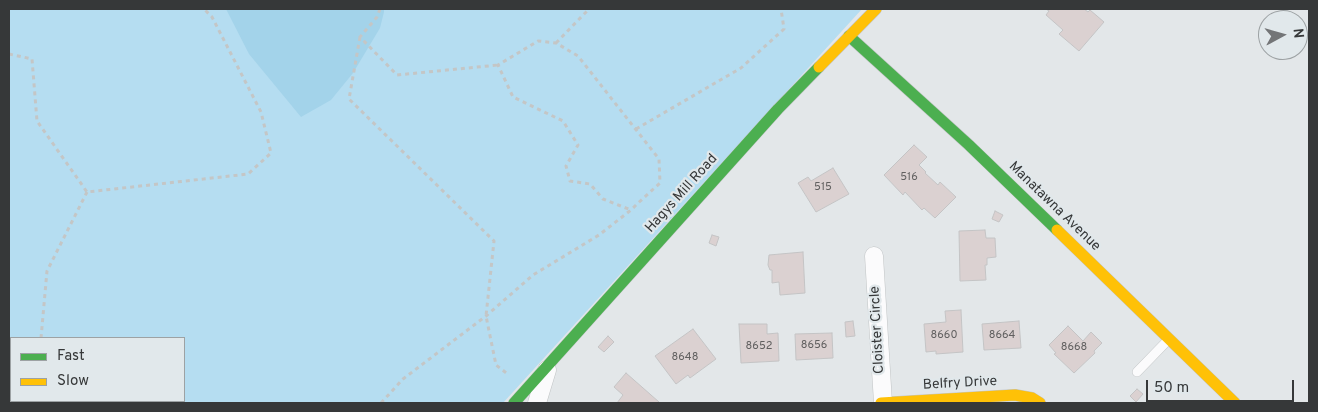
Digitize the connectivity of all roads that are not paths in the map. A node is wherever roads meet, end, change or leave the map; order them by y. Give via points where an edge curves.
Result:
1 (876, 9) edge
2 (849, 36) junction
3 (874, 256) dead end
4 (1169, 339) junction
5 (549, 366) joint
6 (1137, 372) dead end
7 (532, 396) edge
8 (514, 403) edge
9 (882, 403) edge
10 (1039, 403) edge
11 (1235, 403) edge

1 - 2 street, Hagys Mill Road
2 - 4 street, Manatawna Avenue via 969,145
2 - 5 street, Hagys Mill Road via 778,109
3 - 9 street, Cloister Circle
4 - 6 lane
4 - 11 street, Manatawna Avenue
5 - 7 street
7 - 8 street
9 - 10 street, Belfry Drive via 1015,395

